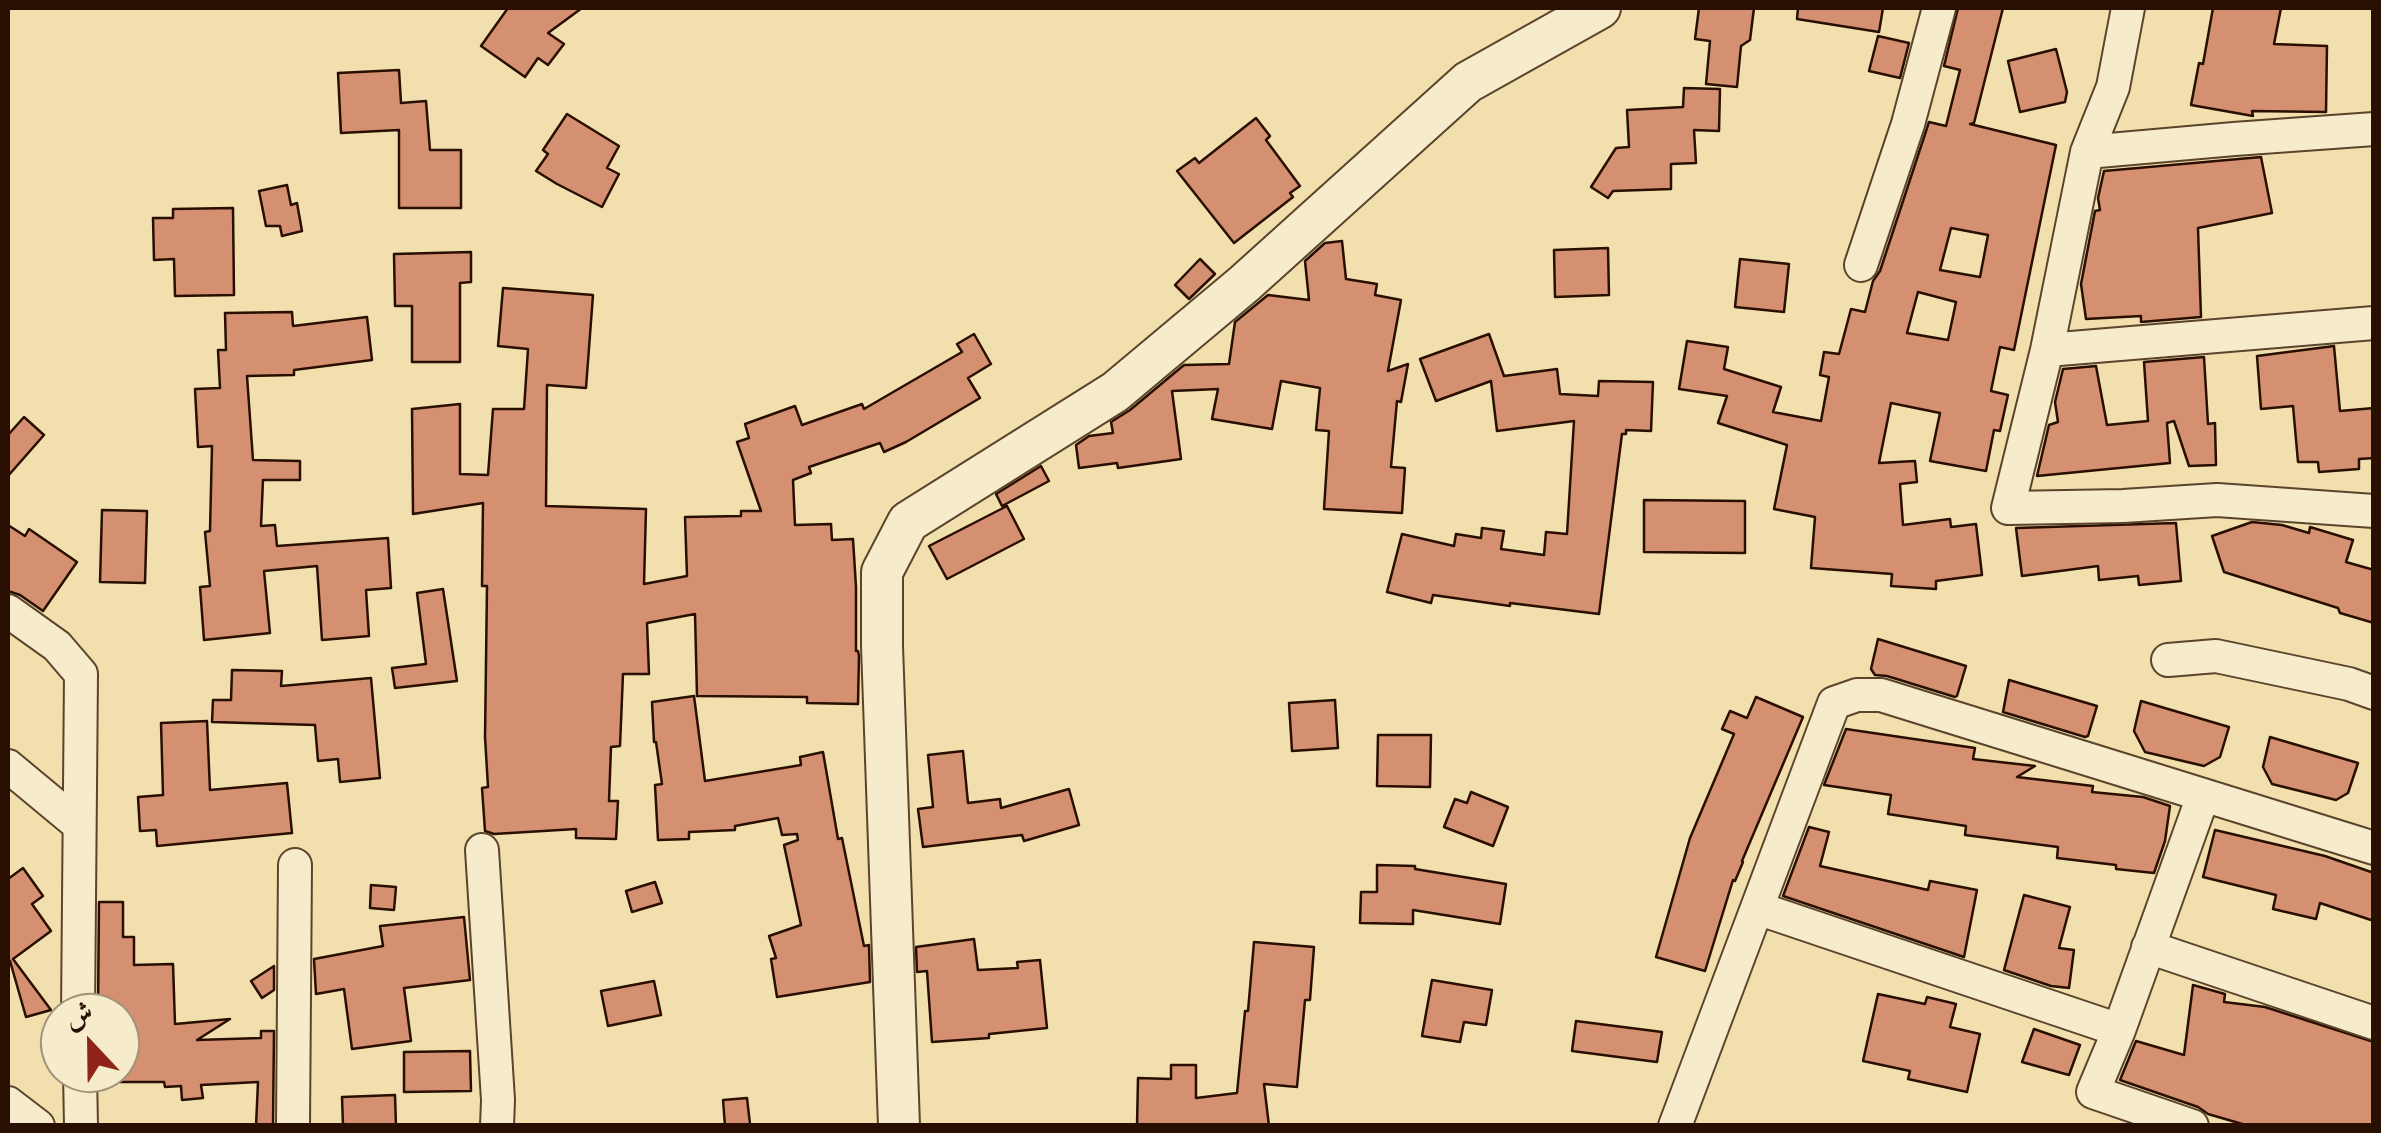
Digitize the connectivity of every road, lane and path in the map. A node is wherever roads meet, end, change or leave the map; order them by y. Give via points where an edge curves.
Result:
1 (1600, 8) edge
2 (1939, 8) edge
3 (2128, 8) edge
4 (2374, 130) edge
5 (2086, 152) junction
6 (1861, 265) dead end
7 (2374, 323) edge
8 (2048, 350) junction
9 (2374, 511) edge
10 (8, 611) edge
11 (2168, 660) dead end
12 (2374, 693) edge
13 (8, 766) edge
14 (2203, 796) junction
15 (79, 825) junction
16 (2374, 848) edge
17 (482, 850) dead end
18 (295, 865) dead end
19 (1758, 908) junction
20 (2148, 948) junction
21 (78, 993) edge
22 (2374, 1023) edge
23 (2119, 1030) junction
24 (80, 1093) edge
25 (8, 1103) edge
26 (38, 1126) edge
27 (81, 1126) edge
28 (293, 1126) edge
29 (497, 1126) edge
30 (899, 1126) edge
31 (1675, 1126) edge
32 (2192, 1126) edge

1 - 30 street via 1468,82 1115,392 908,522 882,572
2 - 6 street
3 - 5 street via 2113,87
4 - 5 street
5 - 8 street
7 - 8 street
8 - 9 street via 2008,508 2217,500
10 - 15 street via 57,646 81,674
11 - 12 street via 2216,656
13 - 15 street
14 - 16 street
14 - 19 street via 1880,695 1856,695 1834,703
14 - 20 street
15 - 21 street
17 - 29 street
18 - 28 street
19 - 23 street
19 - 31 street
20 - 22 street
20 - 23 street
23 - 32 street via 2094,1092
24 - 27 street
25 - 26 street

